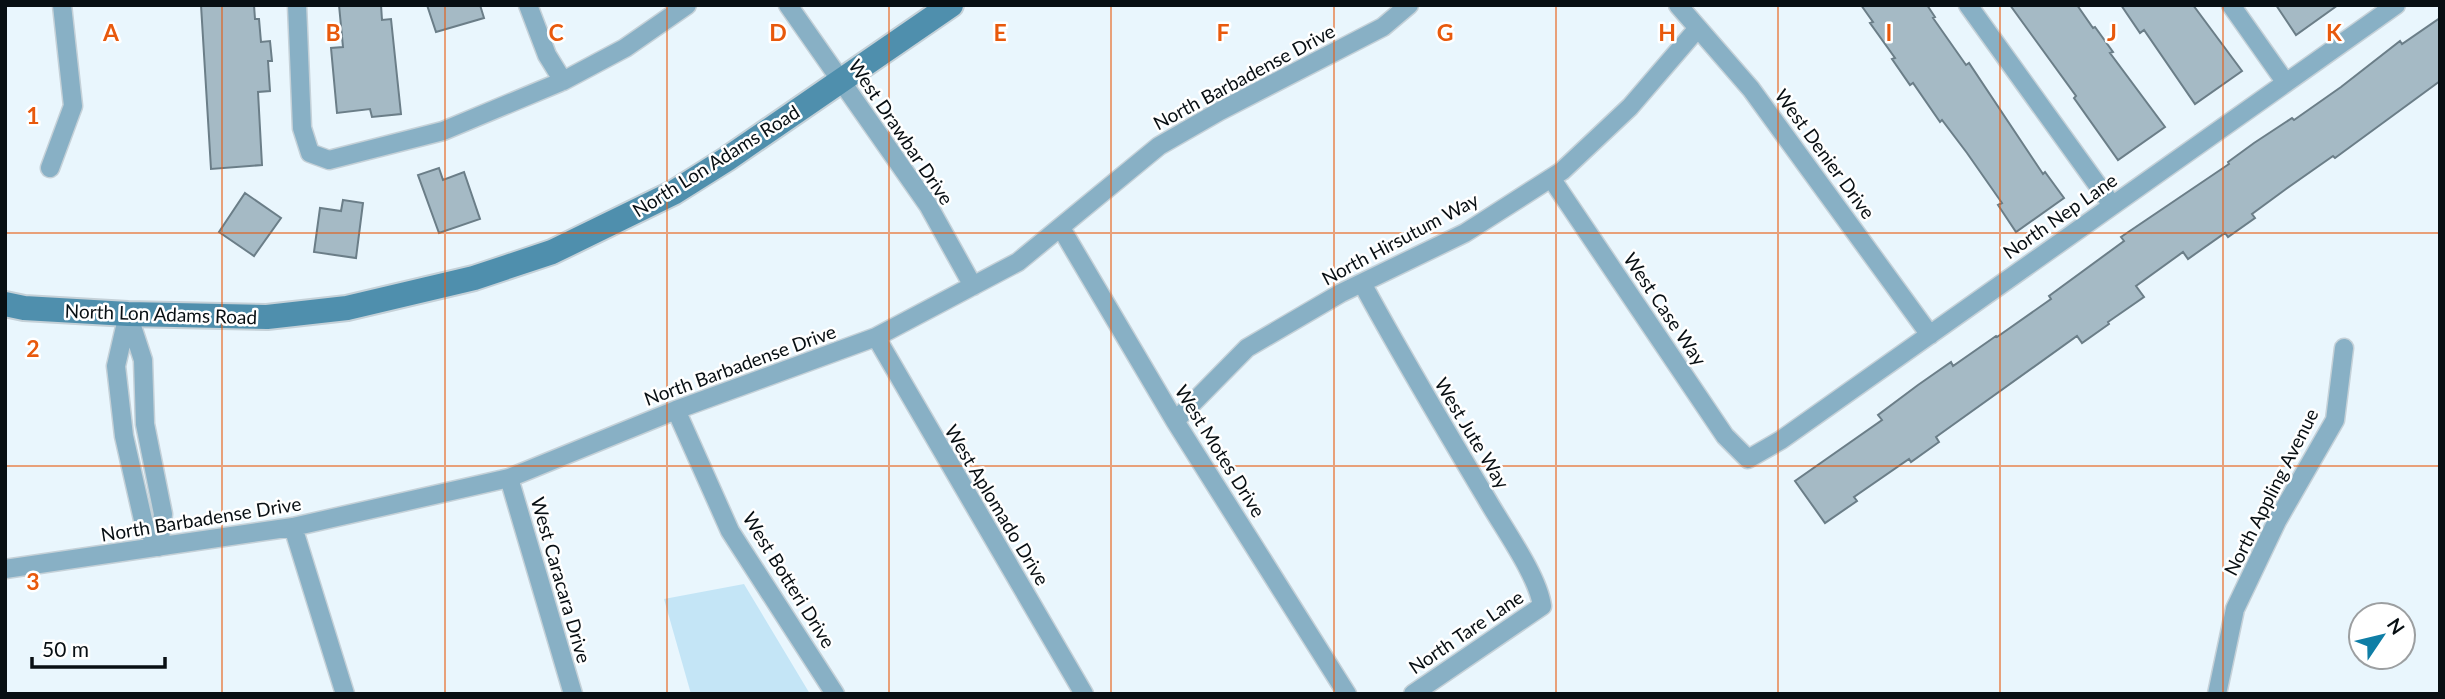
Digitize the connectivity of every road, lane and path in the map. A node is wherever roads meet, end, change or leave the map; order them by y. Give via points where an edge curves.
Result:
1 (62, 5) edge
2 (297, 5) edge
3 (528, 5) edge
4 (687, 5) edge
5 (788, 5) edge
6 (951, 5) edge
7 (1409, 5) edge
8 (1678, 5) edge
9 (1968, 5) edge
10 (2231, 5) edge
11 (2396, 5) edge
12 (1698, 28) junction
13 (563, 81) junction
14 (841, 82) junction
15 (2286, 83) junction
16 (50, 168) dead end
17 (1551, 178) junction
18 (2112, 205) junction
19 (1061, 228) junction
20 (1362, 283) junction
21 (973, 286) junction
22 (5, 304) edge
23 (128, 314) junction
24 (1930, 335) junction
25 (876, 337) junction
26 (2344, 348) dead end
27 (676, 410) junction
28 (1175, 421) junction
29 (1748, 459) joint
30 (509, 478) junction
31 (293, 527) junction
32 (159, 547) junction
33 (5, 569) edge
34 (1542, 606) joint
35 (345, 694) edge
36 (573, 694) edge
37 (835, 694) edge
38 (1084, 694) edge
39 (1347, 694) edge
40 (1413, 694) edge
41 (2217, 694) edge

1 - 16 street via 73,106
2 - 13 street via 302,128 310,153 329,160 443,131
3 - 13 street via 547,55
4 - 13 street via 625,48
5 - 14 street, West Drawbar Drive
6 - 14 street, North Lon Adams Road
7 - 19 street, North Barbadense Drive via 1383,27 1159,146
8 - 12 street, West Denier Drive
9 - 18 street
10 - 15 street
11 - 15 street, North Nep Lane
12 - 17 street, North Hirsutum Way via 1630,107
12 - 24 street, West Denier Drive via 1751,89
14 - 21 street, West Drawbar Drive via 928,205
14 - 23 street, North Lon Adams Road via 673,193 552,252 474,278 347,308 267,317
15 - 18 street, North Nep Lane
17 - 20 street, North Hirsutum Way via 1465,233
17 - 29 street, West Case Way via 1725,436
18 - 24 street, North Nep Lane
19 - 21 street, North Barbadense Drive via 1018,262
19 - 28 street, West Motes Drive
20 - 28 street, North Hirsutum Way via 1247,348
20 - 34 street, West Jute Way via 1520,555
21 - 25 street, North Barbadense Drive
22 - 23 street, North Lon Adams Road
23 - 32 street via 143,360 145,424 163,513
23 - 32 street via 116,366 124,436 144,524
24 - 29 street, North Nep Lane
25 - 27 street, North Barbadense Drive
25 - 38 street, West Aplomado Drive
26 - 41 street, North Appling Avenue via 2335,420 2277,521 2235,609
27 - 30 street, North Barbadense Drive
27 - 37 street, West Botteri Drive via 730,531
28 - 39 street, West Motes Drive
30 - 31 street, North Barbadense Drive
30 - 36 street, West Caracara Drive
31 - 32 street, North Barbadense Drive
31 - 35 street
32 - 33 street, North Barbadense Drive
34 - 40 street, North Tare Lane

